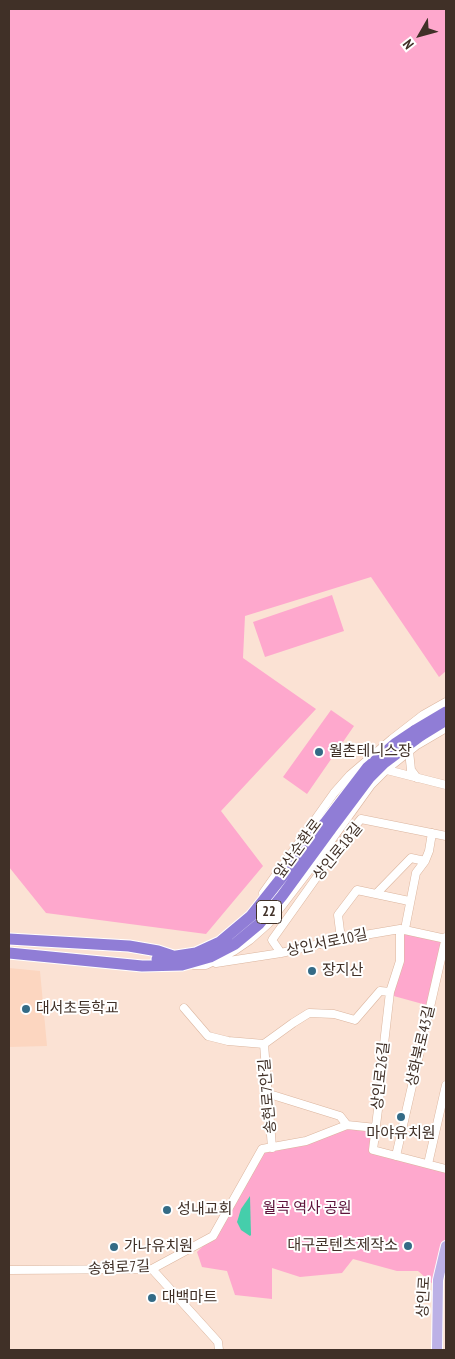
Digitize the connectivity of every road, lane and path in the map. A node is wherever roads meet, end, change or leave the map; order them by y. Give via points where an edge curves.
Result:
1 (446, 702) edge
2 (446, 712) edge
3 (446, 720) edge
4 (446, 728) edge
5 (413, 732) junction
6 (412, 750) junction
7 (365, 762) junction
8 (386, 770) junction
9 (417, 778) junction
10 (446, 785) edge
11 (432, 833) junction
12 (446, 836) edge
13 (425, 862) junction
14 (376, 894) junction
15 (410, 901) junction
16 (403, 929) junction
17 (446, 938) edge
18 (9, 939) edge
19 (341, 939) junction
20 (9, 945) edge
21 (9, 953) edge
22 (281, 953) junction
23 (9, 959) edge
24 (177, 961) junction
25 (206, 965) junction
26 (390, 992) junction
27 (184, 1008) dead end
28 (264, 1044) junction
29 (446, 1085) edge
30 (266, 1093) junction
31 (347, 1125) junction
32 (376, 1128) junction
33 (272, 1148) junction
34 (396, 1156) junction
35 (428, 1164) junction
36 (446, 1169) edge
37 (446, 1246) edge
38 (152, 1269) junction
39 (9, 1270) edge
40 (219, 1350) edge
41 (439, 1350) edge

1 - 5 street via 423,715
2 - 5 highway, 앞산순환로 / 22
3 - 5 highway, 앞산순환로 / 22
4 - 6 street
5 - 6 street via 404,733
5 - 7 street via 376,750
5 - 24 highway, 앞산순환로 / 22, bridge via 367,768 328,826 251,916 220,942
6 - 8 street
6 - 9 street via 411,770
7 - 8 street
7 - 24 street via 338,788 243,918 214,940
8 - 9 street
8 - 25 street via 358,802 268,924 234,951
9 - 10 street
11 - 12 street, 상인로18길
11 - 13 street, 상인로26길
11 - 22 street, 상인로18길 via 362,819 341,843 272,940
13 - 14 street via 410,858
13 - 15 street, 상인로26길 via 416,873
14 - 15 street
14 - 19 street via 357,890 343,906 338,914
15 - 16 street, 상인로26길
16 - 17 street, 상인서로10길
16 - 19 street, 상인서로10길
16 - 26 street, 상인로26길 via 400,961
17 - 34 street, 상화북로43길
18 - 24 highway via 129,946 164,952
19 - 22 street, 상인서로10길
20 - 24 highway, 앞산순환로 / 22 via 144,961
21 - 24 highway, 앞산순환로 / 22 via 142,966
22 - 25 street, 상인서로10길
23 - 24 highway via 153,970 163,969
24 - 25 street, 상인서로10길
26 - 28 street, 송현로7안길 via 380,991 355,1020 334,1014 309,1014
26 - 32 street, 상인로26길
27 - 28 street, 송현로7안길 via 208,1036
28 - 30 street, 송현로7안길
29 - 35 street
30 - 31 street, 송현로7길 via 340,1116
30 - 33 street, 송현로7안길
31 - 32 street, 송현로7길
31 - 33 street, 송현로7길 via 306,1141
32 - 34 street, 상인로26길 via 373,1150
33 - 38 street, 송현로7길 via 262,1150 213,1236
34 - 35 street, 상인로26길
35 - 36 street, 상인로26길
37 - 41 main road, 상인로 via 438,1280
38 - 39 street, 송현로7길
38 - 40 street via 218,1342

